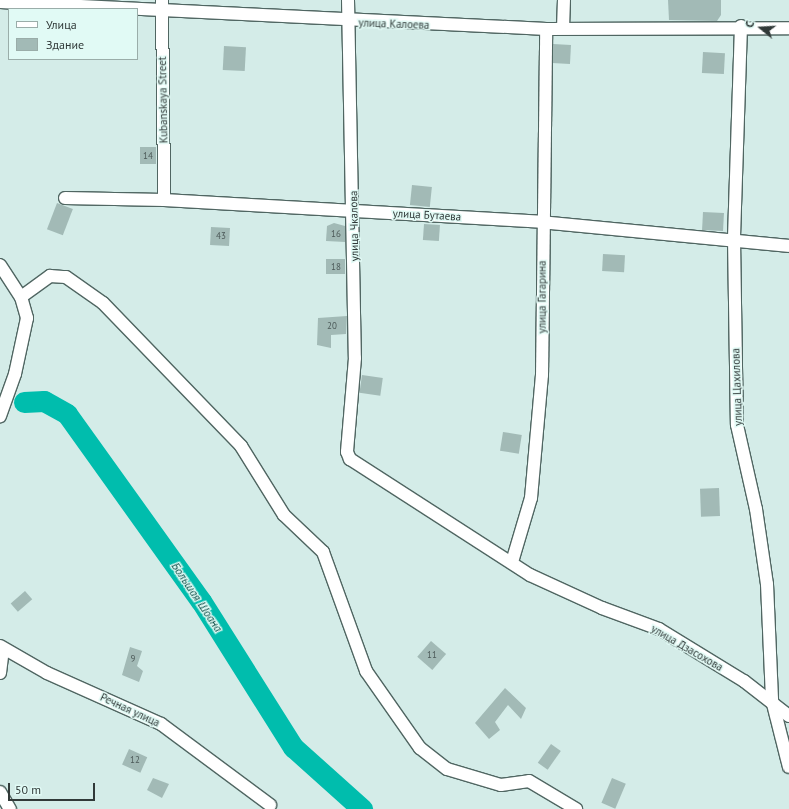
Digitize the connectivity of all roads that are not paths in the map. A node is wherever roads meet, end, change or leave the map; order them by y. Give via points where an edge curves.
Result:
1 (348, 0) edge
2 (564, 0) edge
3 (0, 2) edge
4 (162, 4) edge
5 (348, 22) junction
6 (741, 26) junction
7 (563, 28) junction
8 (789, 28) edge
9 (546, 29) junction
10 (64, 198) dead end
11 (164, 200) junction
12 (354, 211) junction
13 (541, 222) junction
14 (734, 239) junction
15 (789, 246) edge
16 (0, 265) edge
17 (22, 297) junction
18 (0, 416) edge
19 (347, 452) joint
20 (512, 562) junction
21 (2, 648) edge
22 (0, 673) edge
23 (772, 700) junction
24 (789, 716) edge
25 (789, 767) edge
26 (0, 792) edge
27 (270, 805) dead end
28 (10, 809) edge
29 (576, 809) edge

1 - 5 street, улица Чкалова
2 - 7 street
3 - 4 street, улица Калоева
4 - 5 street, улица Калоева
4 - 11 street, Kubanskaya Street
5 - 9 street, улица Калоева
5 - 12 street, улица Чкалова
6 - 7 street, улица Калоева
6 - 8 street, улица Калоева
6 - 14 street, улица Цахилова
7 - 9 street, улица Калоева
9 - 13 street, улица Гагарина
10 - 11 street, улица Бутаева
11 - 12 street, улица Бутаева
12 - 13 street, улица Бутаева
12 - 19 street, улица Чкалова via 355,358
13 - 14 street, улица Бутаева
13 - 20 street, улица Гагарина via 542,376 531,498
14 - 15 street, улица Бутаева
14 - 23 street, улица Цахилова via 737,425 756,509 767,584
16 - 17 street
17 - 18 street via 27,318 15,374
17 - 29 street via 50,276 66,277 103,303 241,446 284,516 323,552 366,671 420,748 447,769 494,783 529,781
19 - 20 street, улица Дзасохова via 356,465
20 - 23 street, улица Дзасохова via 530,575 602,608 659,629
21 - 22 street
21 - 27 street, Речная улица via 161,724
23 - 24 street, улица Дзасохова
23 - 25 street, улица Цахилова
26 - 28 street

